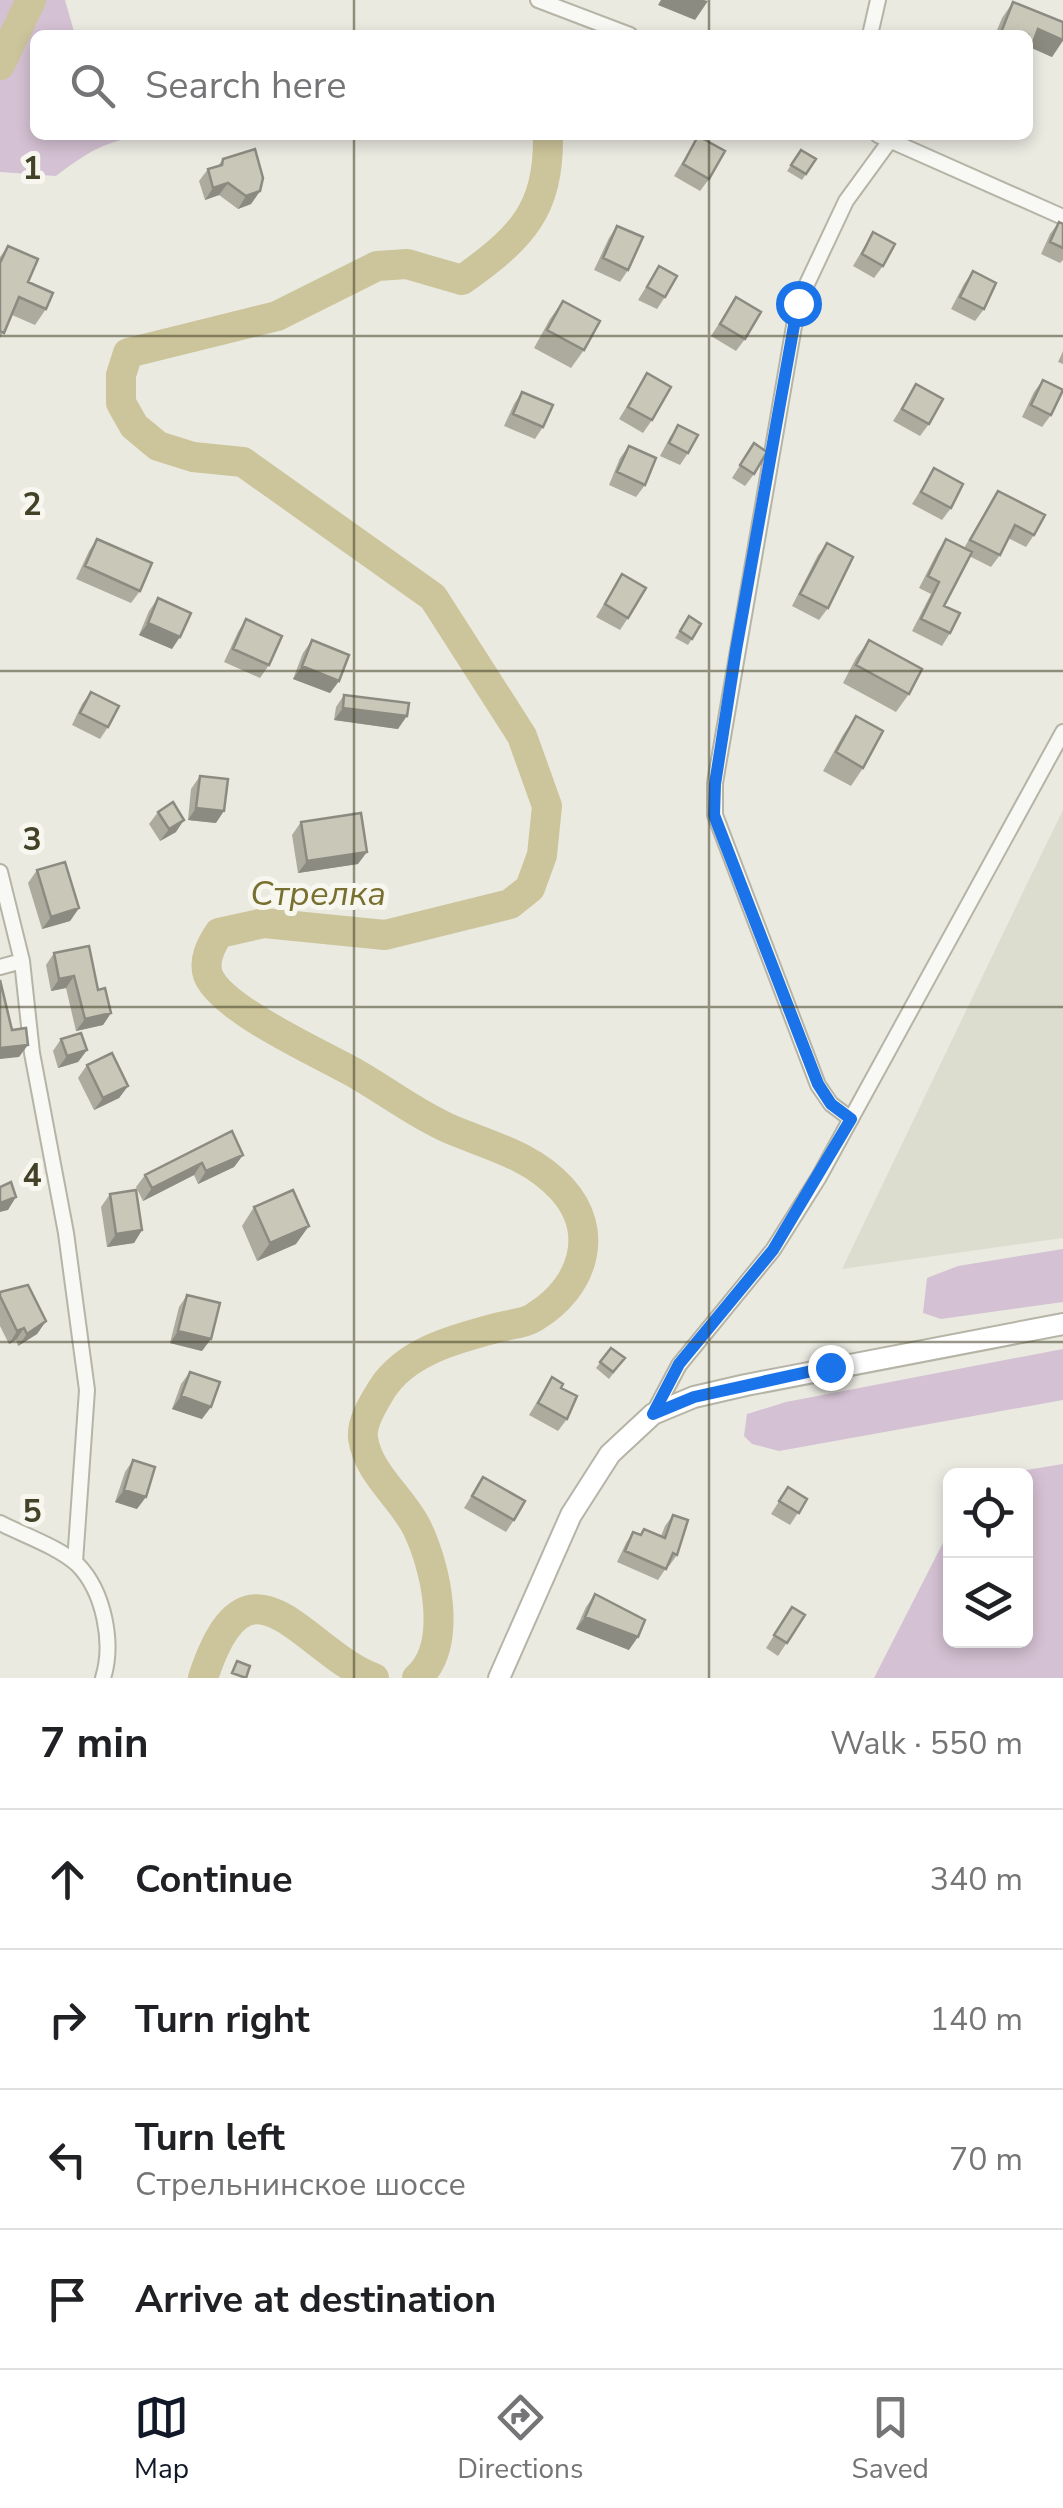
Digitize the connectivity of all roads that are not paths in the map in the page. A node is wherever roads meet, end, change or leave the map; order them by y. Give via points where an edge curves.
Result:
1 (538, 0) edge
2 (878, 0) edge
3 (617, 30) edge
4 (871, 30) edge
5 (883, 140) edge
6 (888, 140) edge
7 (1063, 218) edge
8 (1063, 732) edge
9 (0, 872) edge
10 (22, 961) junction
11 (0, 967) edge
12 (851, 1119) junction
13 (1063, 1324) edge
14 (653, 1414) junction
15 (0, 1524) edge
16 (76, 1562) junction
17 (103, 1678) edge
18 (499, 1678) edge

1 - 3 street
2 - 4 street
5 - 12 street via 798,303 715,784 714,815 818,1084
6 - 7 street
8 - 12 street
9 - 10 street
10 - 11 street
10 - 16 street via 86,1390
12 - 14 street via 773,1250 679,1364
13 - 14 main road via 746,1384
14 - 18 main road via 610,1454 571,1516
15 - 16 street
16 - 17 street via 103,1613

